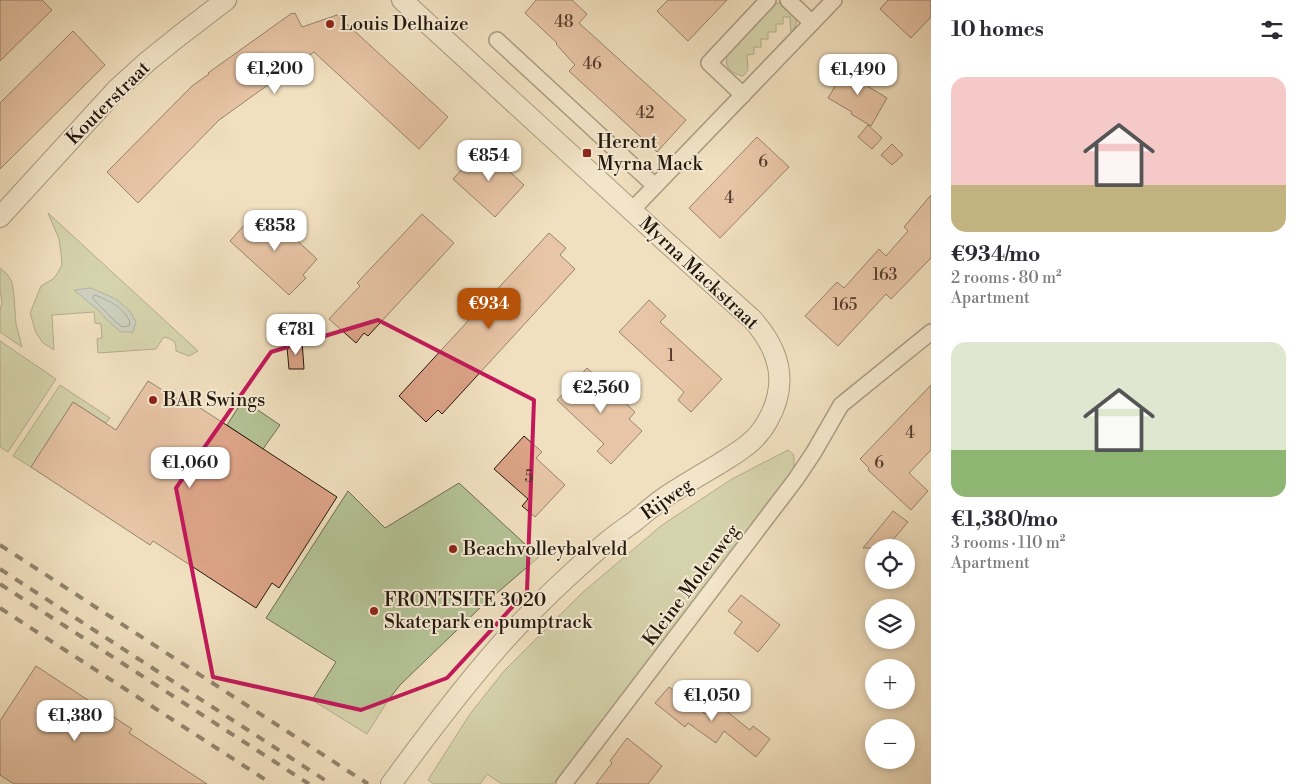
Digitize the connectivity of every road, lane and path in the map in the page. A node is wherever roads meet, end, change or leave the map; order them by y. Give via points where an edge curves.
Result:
1 (226, 0) edge
2 (402, 0) edge
3 (768, 0) edge
4 (788, 0) edge
5 (834, 0) edge
6 (812, 23) junction
7 (497, 40) dead end
8 (743, 95) junction
9 (655, 186) junction
10 (632, 210) junction
11 (0, 217) edge
12 (931, 332) edge
13 (779, 393) joint
14 (391, 784) edge
15 (564, 784) edge

1 - 11 street, Kouterstraat via 117,89
2 - 10 street, Myrna Mackstraat
3 - 8 street via 709,63
4 - 6 street
5 - 6 street, Myrna Mackstraat
6 - 8 street, Myrna Mackstraat
7 - 9 street
8 - 9 street, Myrna Mackstraat
9 - 10 street, Myrna Mackstraat
10 - 13 street, Myrna Mackstraat via 764,332 779,368
12 - 15 street, Kleine Molenweg via 842,405 796,479
13 - 14 street, Rijweg via 767,422 750,443 666,496 603,545 512,632 429,732

